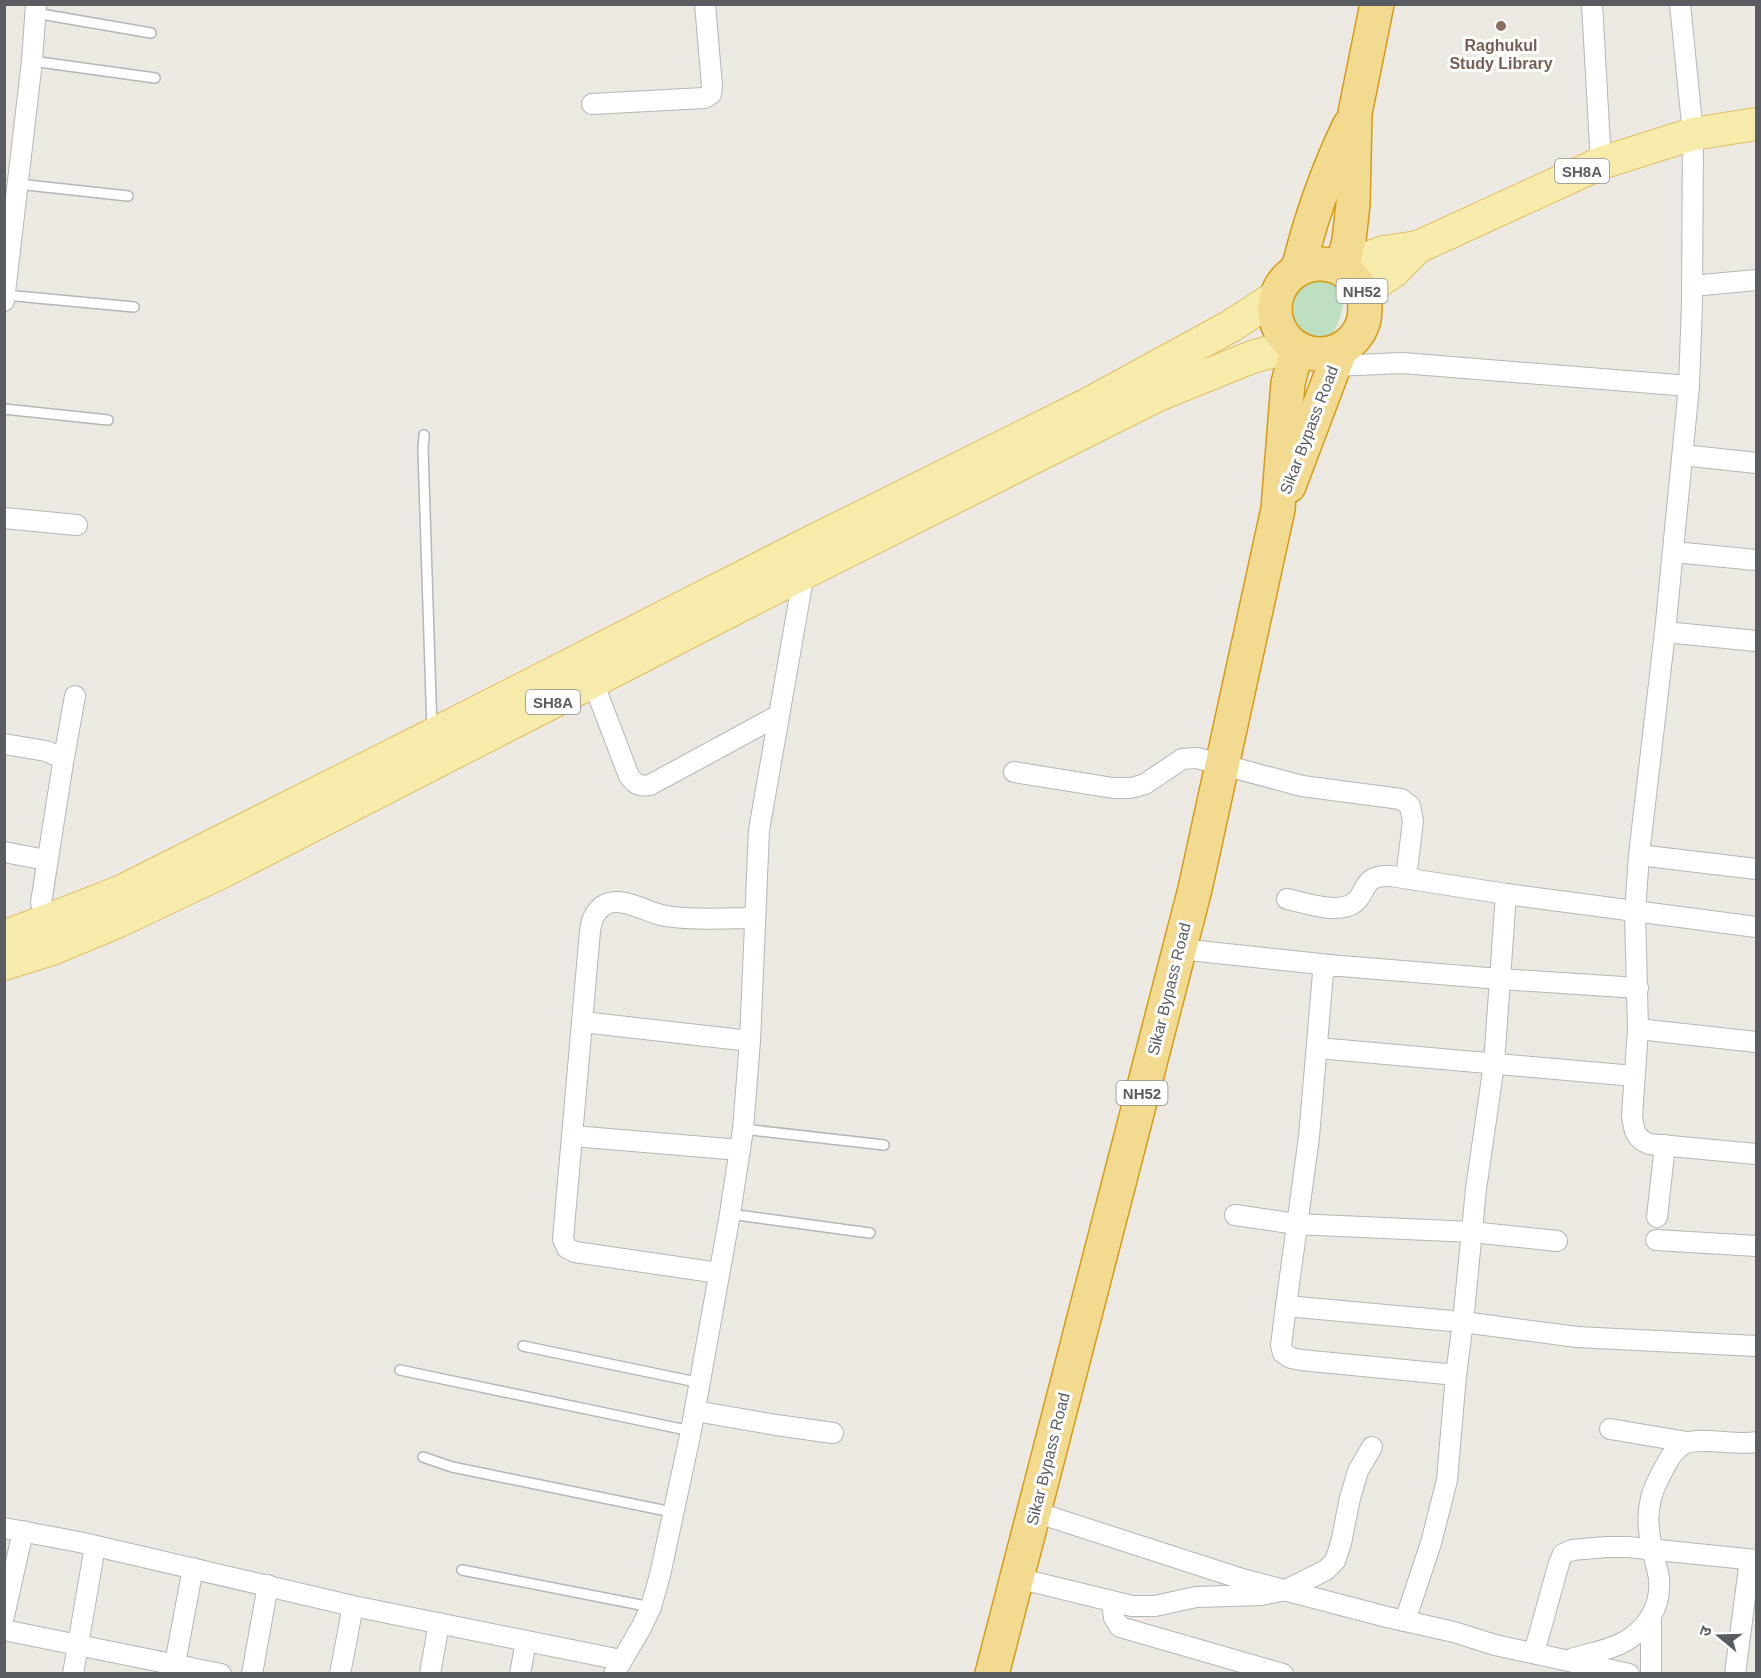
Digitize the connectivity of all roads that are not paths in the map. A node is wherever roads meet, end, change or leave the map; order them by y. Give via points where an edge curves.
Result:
1 (705, 4) edge
2 (1377, 4) edge
3 (1592, 4) edge
4 (1680, 4) edge
5 (36, 9) edge
6 (151, 33) dead end
7 (32, 61) junction
8 (155, 78) dead end
9 (592, 104) dead end
10 (1356, 113) junction
11 (1756, 124) edge
12 (1693, 134) junction
13 (1601, 163) junction
14 (18, 184) junction
15 (128, 196) dead end
16 (1298, 270) junction
17 (1351, 278) junction
18 (1756, 280) edge
19 (1692, 286) junction
20 (1277, 296) junction
21 (5, 297) edge
22 (135, 307) dead end
23 (1295, 347) junction
24 (1337, 358) junction
25 (1689, 386) junction
26 (4, 409) edge
27 (108, 420) dead end
28 (424, 435) dead end
29 (1683, 455) junction
30 (1756, 463) edge
31 (1278, 509) junction
32 (4, 518) edge
33 (77, 525) dead end
34 (1674, 552) junction
35 (1756, 560) edge
36 (804, 573) junction
37 (1665, 632) junction
38 (1756, 641) edge
39 (593, 682) junction
40 (75, 696) dead end
41 (779, 715) junction
42 (432, 735) junction
43 (4, 744) edge
44 (63, 763) junction
45 (1222, 763) junction
46 (1014, 772) dead end
47 (4, 852) edge
48 (1639, 855) junction
49 (46, 860) junction
50 (1756, 869) edge
51 (1406, 878) junction
52 (1506, 894) junction
53 (1287, 899) dead end
54 (1635, 912) junction
55 (755, 918) junction
56 (1756, 927) edge
57 (54, 934) junction
58 (4, 937) edge
59 (1180, 949) junction
60 (4, 964) edge
61 (1339, 966) junction
62 (1500, 979) junction
63 (1638, 988) junction
64 (583, 1022) junction
65 (1638, 1029) junction
66 (750, 1041) junction
67 (1756, 1042) edge
68 (1318, 1048) junction
69 (1494, 1064) junction
70 (1634, 1076) junction
71 (743, 1129) junction
72 (573, 1136) junction
73 (884, 1145) dead end
74 (1665, 1145) junction
75 (740, 1150) junction
76 (1756, 1154) edge
77 (730, 1214) junction
78 (1235, 1215) dead end
79 (1657, 1217) dead end
80 (1296, 1224) junction
81 (1472, 1232) junction
82 (870, 1233) dead end
83 (1656, 1240) dead end
84 (1557, 1241) dead end
85 (1756, 1246) edge
86 (719, 1273) junction
87 (1286, 1306) junction
88 (1463, 1322) junction
89 (523, 1346) dead end
90 (1756, 1346) edge
91 (400, 1370) dead end
92 (1456, 1375) junction
93 (701, 1383) junction
94 (695, 1410) junction
95 (1610, 1429) dead end
96 (692, 1431) junction
97 (833, 1433) dead end
98 (1687, 1442) junction
99 (1756, 1442) edge
100 (1372, 1447) dead end
101 (423, 1457) dead end
102 (672, 1512) junction
103 (1035, 1512) junction
104 (14, 1530) edge
105 (95, 1546) junction
106 (1651, 1549) junction
107 (1753, 1560) edge
108 (193, 1568) junction
109 (462, 1570) dead end
110 (1017, 1578) junction
111 (268, 1585) junction
112 (1286, 1590) junction
113 (1112, 1602) junction
114 (353, 1606) junction
115 (651, 1607) junction
116 (4, 1616) edge
117 (1651, 1620) junction
118 (1405, 1621) junction
119 (439, 1623) junction
120 (4, 1630) edge
121 (526, 1641) junction
122 (78, 1645) junction
123 (1534, 1653) junction
124 (1569, 1660) junction
125 (618, 1667) edge
126 (174, 1669) edge
127 (73, 1674) edge
128 (221, 1674) edge
129 (252, 1674) edge
130 (340, 1674) edge
131 (430, 1674) edge
132 (520, 1674) edge
133 (992, 1674) edge
134 (1283, 1674) edge
135 (1629, 1674) edge
136 (1651, 1674) edge
137 (1735, 1674) edge

1 - 9 street via 711,94 693,99
2 - 10 highway, Sikar Bypass Road / NH52
3 - 13 street
4 - 12 street
5 - 6 lane
5 - 7 street
7 - 8 lane
7 - 14 street
10 - 16 highway, Sikar Bypass Road / NH52 via 1336,154
10 - 17 highway, Sikar Bypass Road / NH52 via 1349,240
11 - 12 main road, SH8A
12 - 13 main road, SH8A
12 - 19 street
13 - 17 main road, SH8A via 1418,247 1384,252 1358,264
14 - 15 lane
14 - 21 street
16 - 17 highway, NH52 via 1319,264
16 - 20 highway, Sikar Bypass Road / NH52 via 1289,276
17 - 24 highway, Sikar Bypass Road / NH52 via 1366,305 1362,325
18 - 19 street
19 - 25 street
20 - 23 highway via 1276,318 1284,338
20 - 42 main road, SH8A via 1231,326 1090,403
21 - 22 lane
23 - 24 highway, Sikar Bypass Road
23 - 31 highway, Sikar Bypass Road / NH52 via 1288,383
23 - 36 main road, SH8A via 1252,357 1156,396
24 - 25 street
24 - 31 highway, Sikar Bypass Road / NH52
25 - 29 street
26 - 27 lane
28 - 42 lane
29 - 30 street
29 - 34 street
31 - 45 highway, Sikar Bypass Road / NH52
32 - 33 street
34 - 35 street
34 - 37 street
36 - 39 main road, SH8A
36 - 41 street
37 - 38 street
37 - 48 street
39 - 41 street via 629,776 642,786
39 - 57 main road, SH8A via 119,921
40 - 44 street
41 - 55 street via 759,830
42 - 57 main road, SH8A via 120,892
43 - 44 street via 46,752 62,758
44 - 49 street
45 - 46 street via 1182,759 1145,784 1131,788
45 - 51 street via 1302,786 1401,799 1410,806 1413,821
45 - 59 highway, Sikar Bypass Road / NH52
47 - 49 street
48 - 50 street
48 - 54 street
49 - 57 street via 41,903
51 - 52 street
51 - 53 street via 1378,875 1370,880 1356,902 1345,907
52 - 54 street
52 - 62 street
54 - 56 street
54 - 63 street
55 - 64 street via 662,915 618,902 607,904 591,921
55 - 66 street
57 - 58 main road, SH8A
57 - 60 main road, SH8A
59 - 61 street
59 - 103 highway, Sikar Bypass Road / NH52
61 - 62 street
61 - 68 street via 1330,966 1323,973
62 - 63 street
62 - 69 street
63 - 65 street
64 - 66 street
64 - 72 street
65 - 67 street
65 - 70 street
66 - 71 street
68 - 69 street
68 - 80 street
69 - 70 street
69 - 81 street
70 - 74 street via 1634,1129 1639,1139
71 - 73 lane
71 - 75 street
72 - 75 street
72 - 86 street via 563,1239 567,1248
74 - 76 street
74 - 79 street
75 - 77 street
77 - 82 lane
77 - 86 street
78 - 80 street
80 - 81 street
80 - 87 street
81 - 84 street
81 - 88 street
83 - 85 street
86 - 93 street
87 - 88 street
87 - 92 street via 1281,1344 1283,1353 1291,1358
88 - 90 street via 1576,1337
88 - 92 street
89 - 93 lane
91 - 96 lane
92 - 118 street via 1447,1480
93 - 94 street
94 - 96 street
94 - 97 street
95 - 98 street
96 - 102 street
98 - 99 street
98 - 106 street via 1677,1448 1655,1485 1649,1506
100 - 112 street via 1358,1470 1335,1561 1326,1570
101 - 102 lane via 452,1467
102 - 115 street
103 - 110 highway, Sikar Bypass Road / NH52
103 - 112 street
104 - 105 street
104 - 116 street
105 - 108 street
105 - 122 street
106 - 107 street
106 - 117 street via 1659,1580
106 - 123 street via 1606,1547 1563,1554
107 - 137 street
108 - 111 street
108 - 126 street
109 - 115 lane
110 - 113 street
110 - 133 highway, Sikar Bypass Road / NH52
111 - 114 street
111 - 129 street
112 - 113 street via 1261,1595 1196,1597 1155,1606
112 - 118 street
113 - 134 street via 1120,1627
114 - 119 street
114 - 130 street
115 - 125 street
117 - 124 street via 1619,1644
117 - 136 street
118 - 123 street
119 - 121 street
119 - 131 street
120 - 122 street
121 - 125 street
121 - 132 street
122 - 126 street
122 - 127 street
123 - 124 street
124 - 135 street
126 - 128 street

